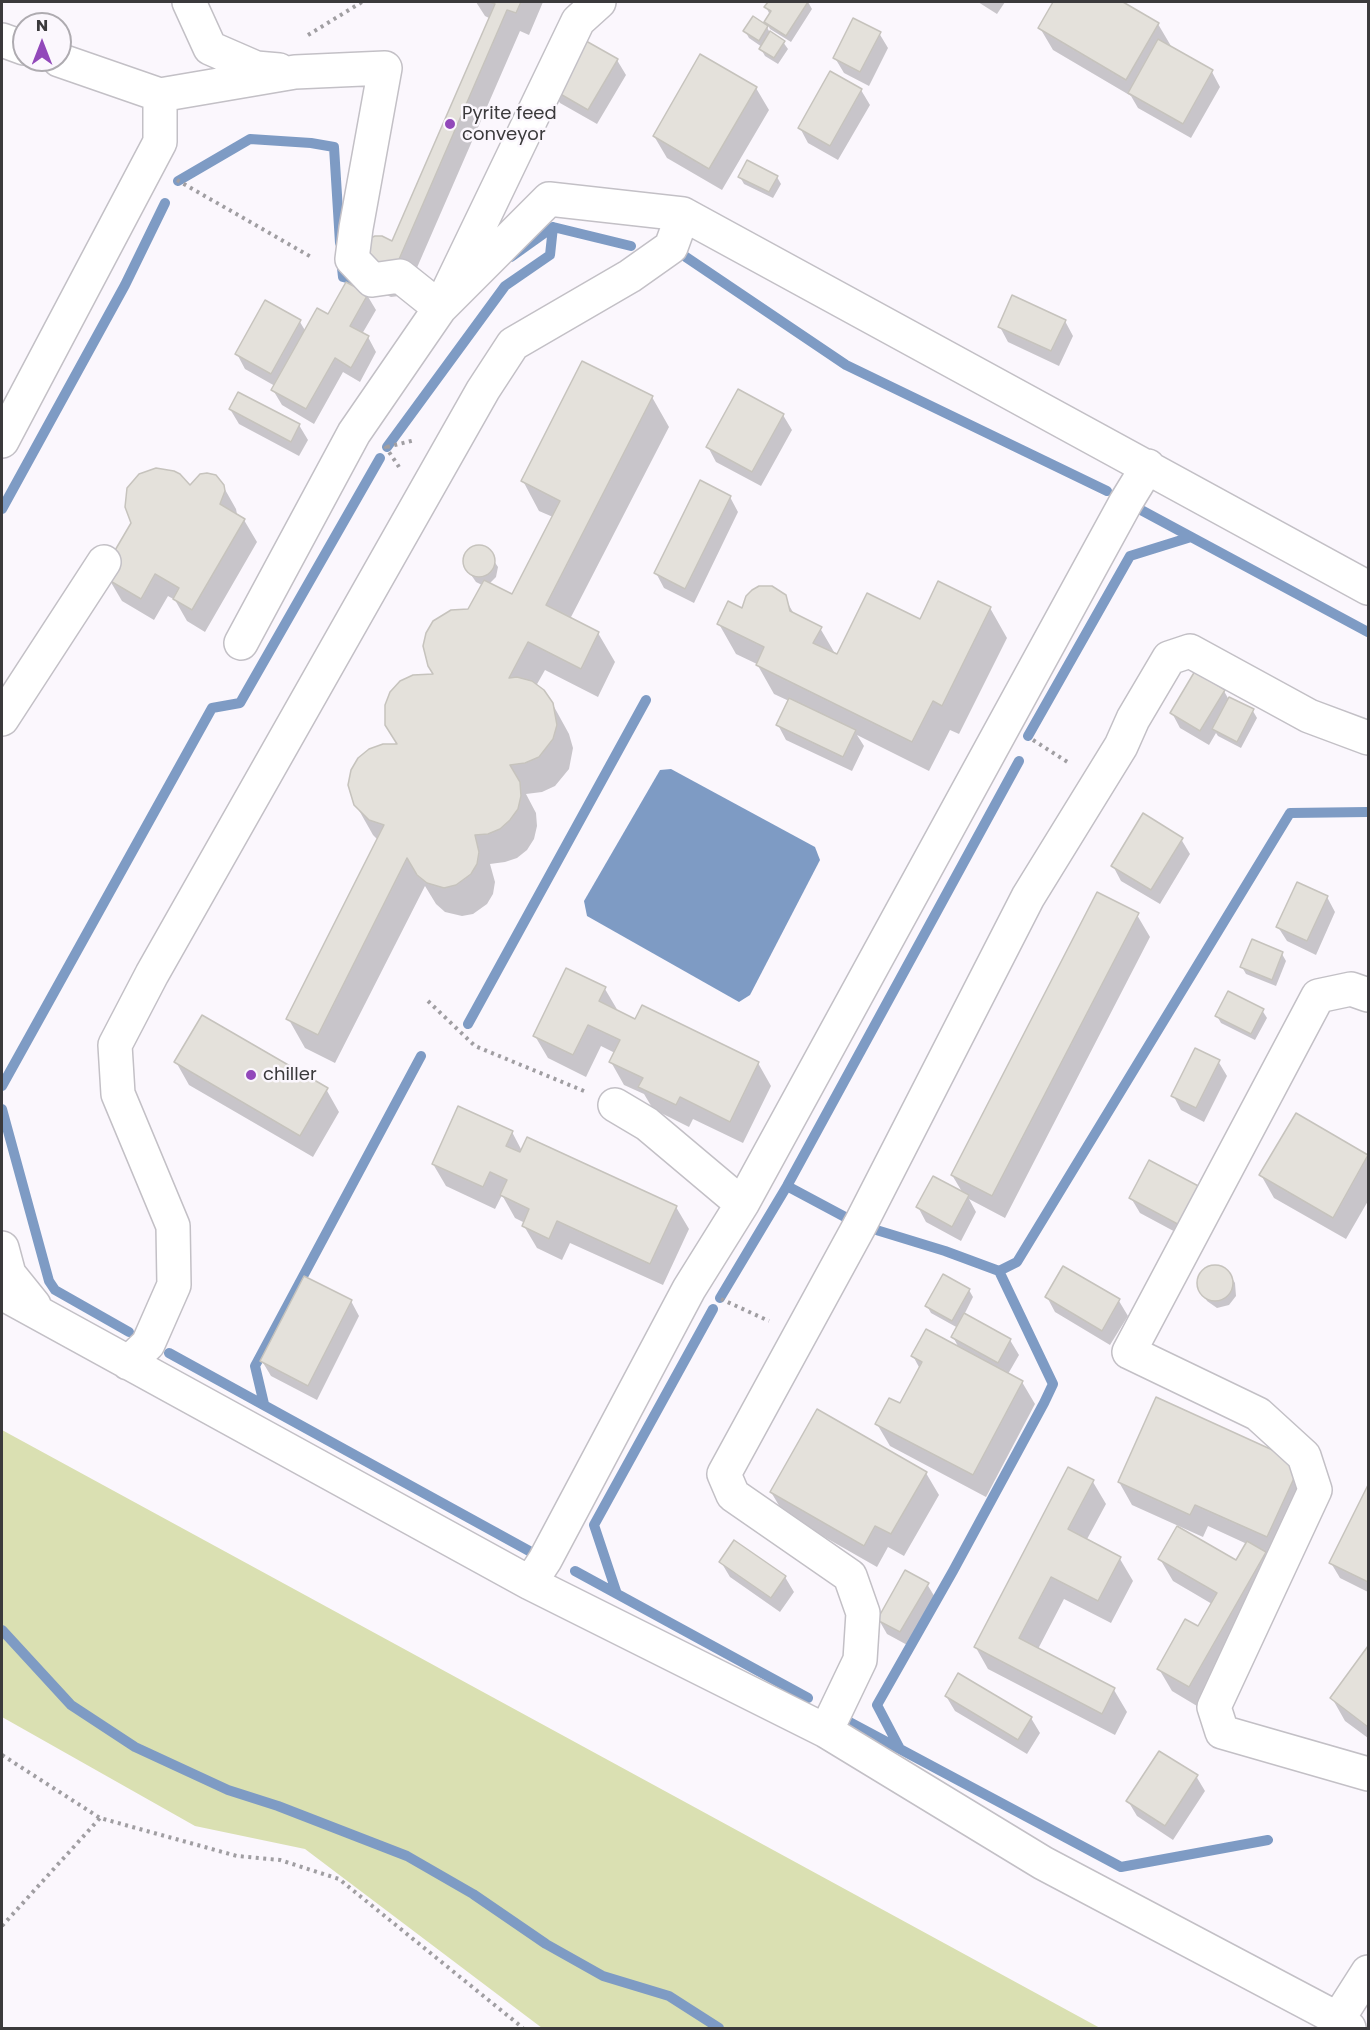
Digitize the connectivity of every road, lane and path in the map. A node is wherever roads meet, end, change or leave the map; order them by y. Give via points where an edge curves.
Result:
1 (189, 2) edge
2 (599, 2) edge
3 (72, 65) edge
4 (295, 72) junction
5 (160, 95) junction
6 (150, 160) junction
7 (683, 214) junction
8 (313, 258) dead end
9 (440, 308) junction
10 (354, 433) junction
11 (2, 441) edge
12 (1148, 466) junction
13 (420, 502) junction
14 (104, 562) dead end
15 (1368, 588) edge
16 (241, 643) dead end
17 (2, 719) edge
18 (1005, 726) junction
19 (1368, 738) edge
20 (1098, 782) junction
21 (1368, 995) edge
22 (428, 1001) dead end
23 (615, 1105) joint
24 (742, 1204) junction
25 (2, 1248) edge
26 (689, 1288) junction
27 (2, 1293) edge
28 (42, 1316) junction
29 (800, 1336) junction
30 (128, 1363) junction
31 (530, 1583) junction
32 (826, 1731) junction
33 (2, 1755) edge
34 (1368, 1774) edge
35 (100, 1818) junction
36 (2, 1926) edge
37 (1368, 1972) edge
38 (1344, 2024) edge
39 (523, 2028) edge

1 - 4 lane via 210,48 256,68
2 - 9 lane via 578,21
3 - 5 lane
4 - 5 lane
4 - 9 lane via 386,68 352,259 372,280 400,276
5 - 6 lane via 160,142
6 - 8 path via 178,181
6 - 11 lane
7 - 9 lane via 549,199
7 - 12 lane
7 - 13 lane via 671,247 630,276 513,344
9 - 10 lane
10 - 13 path via 387,447
10 - 16 lane
12 - 15 lane
12 - 18 lane
13 - 30 lane via 115,1045 118,1094 173,1226 174,1285 148,1344
14 - 17 lane
18 - 20 path via 1028,736
18 - 24 lane
19 - 20 lane via 1309,716 1190,651 1169,658
20 - 29 lane via 1028,897
21 - 34 lane via 1351,989 1318,996 1129,1352 1258,1414 1304,1456 1315,1490 1214,1707 1222,1732
22 - 23 path via 475,1046
23 - 24 lane via 647,1124
24 - 26 lane
25 - 28 lane via 9,1274
26 - 29 path via 720,1298
26 - 31 lane
27 - 28 lane
28 - 30 lane
29 - 32 lane via 724,1474 733,1495 850,1576 863,1613 860,1660
30 - 31 lane
31 - 32 lane
32 - 38 lane via 1043,1863
33 - 35 path
35 - 36 path
35 - 39 path via 237,1856 280,1860 339,1879
37 - 38 lane

